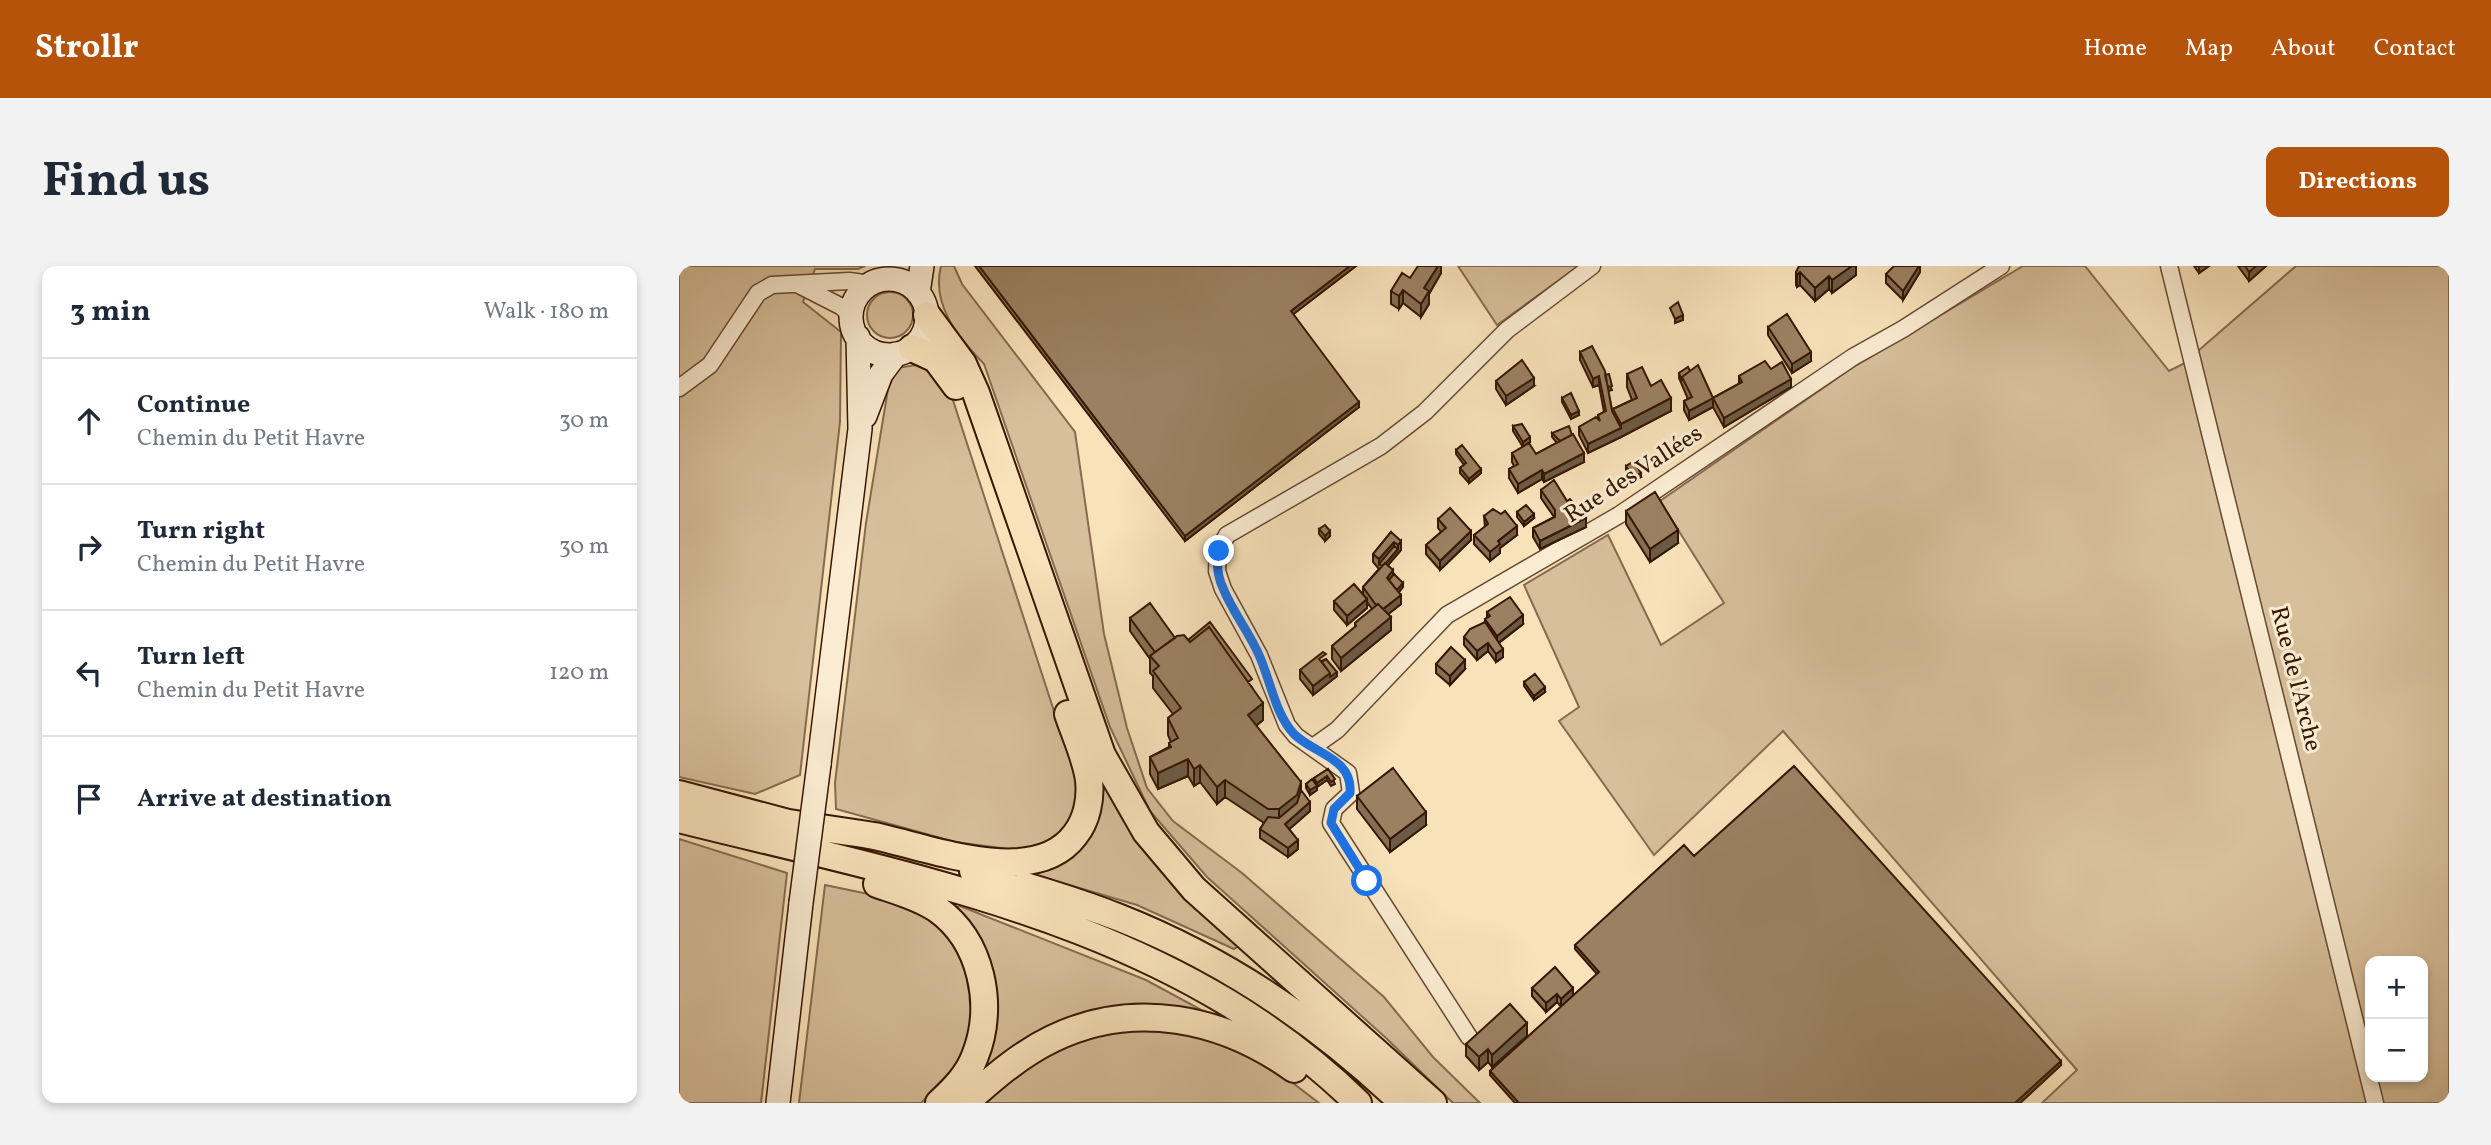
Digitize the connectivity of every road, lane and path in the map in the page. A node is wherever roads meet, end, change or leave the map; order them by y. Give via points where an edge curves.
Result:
1 (922, 266) edge
2 (1592, 266) edge
3 (2001, 266) edge
4 (2169, 266) edge
5 (881, 277) edge
6 (797, 284) junction
7 (923, 304) junction
8 (855, 327) junction
9 (904, 351) junction
10 (679, 388) edge
11 (860, 429) junction
12 (1313, 747) junction
13 (679, 794) edge
14 (679, 819) edge
15 (789, 823) junction
16 (764, 841) junction
17 (1469, 1037) edge
18 (778, 1103) edge
19 (939, 1103) edge
20 (965, 1103) edge
21 (1337, 1103) edge
22 (1358, 1103) edge
23 (1403, 1103) edge
24 (1433, 1103) edge
25 (2375, 1103) edge

1 - 7 main road
2 - 12 street via 1507,330 1425,412 1381,446 1241,525 1221,544 1217,570 1223,590 1259,655 1287,724
3 - 12 street, Rue des Vallées via 1821,378 1619,515 1447,615 1337,730
4 - 25 street, Rue de l'Arche
5 - 6 street
5 - 7 main road via 902,281
5 - 8 main road via 857,298
6 - 8 street via 842,307
6 - 10 street via 772,285 758,293 710,365
7 - 9 main road via 926,327
7 - 24 highway via 973,386 1083,706 1112,776 1133,811 1194,890
8 - 9 main road via 874,351
8 - 11 main road
9 - 11 main road via 881,374
9 - 15 highway via 936,359 948,371 959,395 1086,765 1087,814 1061,851 1011,862 964,858 874,836
11 - 18 main road, bridge
12 - 17 street via 1339,763 1351,784 1350,793 1334,809 1331,823
13 - 15 highway
14 - 16 highway
15 - 23 highway via 982,874 1122,919 1257,986 1326,1035
16 - 19 highway via 924,901 939,910 965,939 981,976 982,1037 965,1074
16 - 22 highway via 978,895 1113,943 1259,1022
20 - 21 highway via 1002,1070 1050,1040 1096,1024 1148,1017 1226,1030 1276,1055

